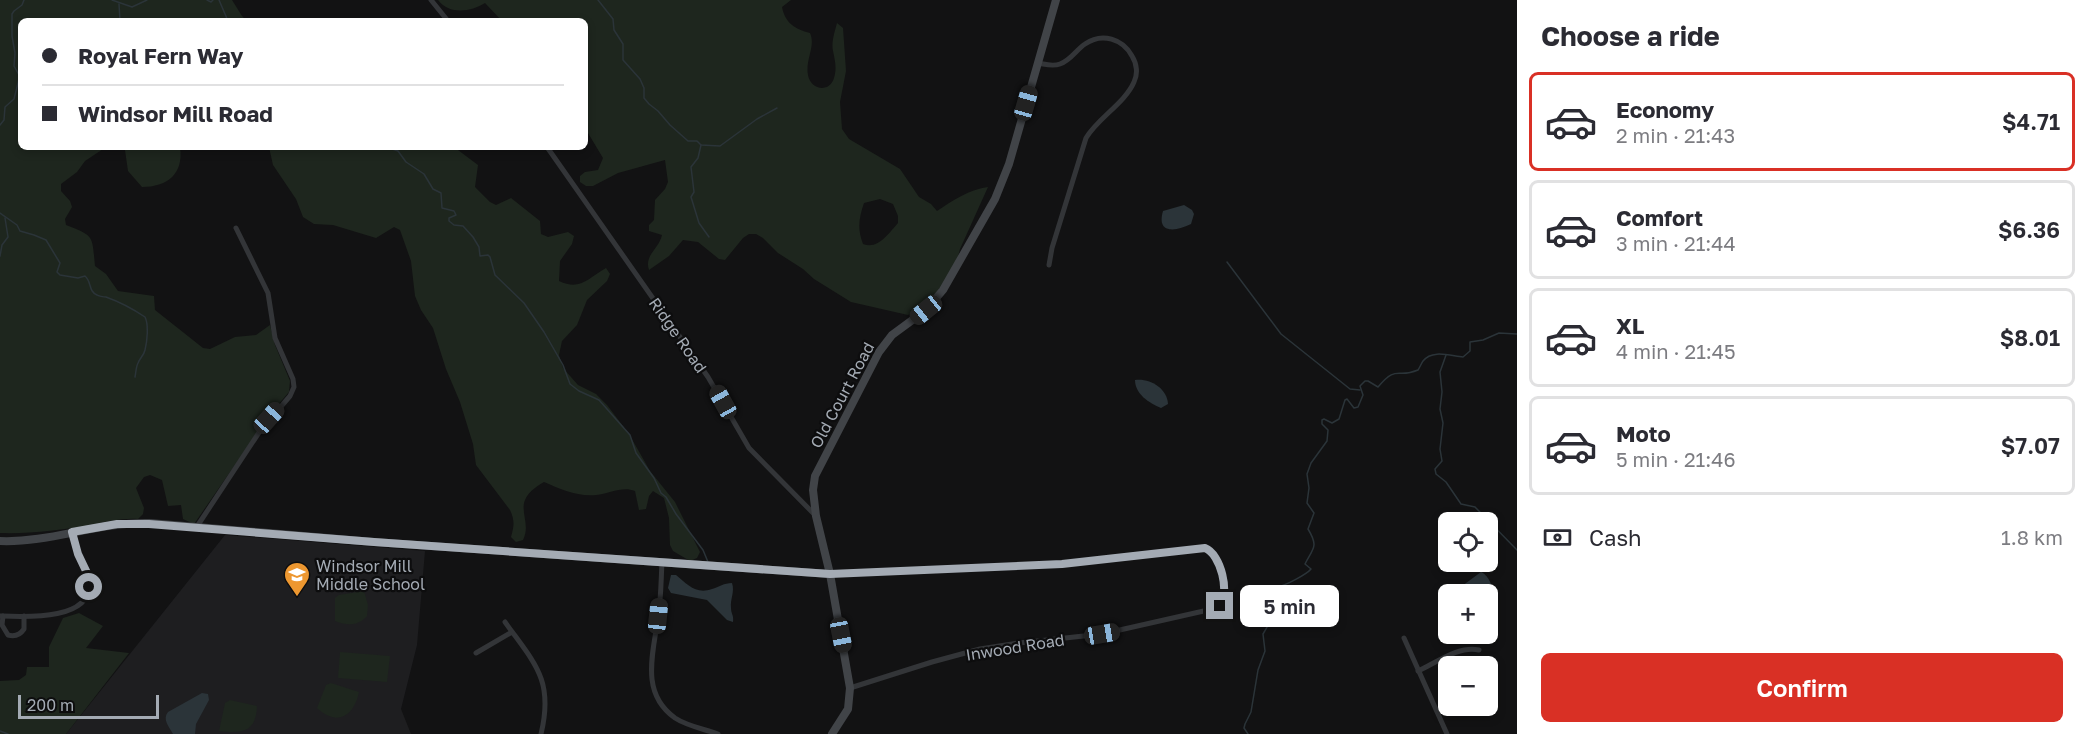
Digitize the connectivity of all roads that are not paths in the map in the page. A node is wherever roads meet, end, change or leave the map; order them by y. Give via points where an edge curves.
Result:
1 (431, 0) edge
2 (1056, 0) edge
3 (446, 18) edge
4 (1037, 63) junction
5 (549, 150) edge
6 (236, 228) dead end
7 (1049, 265) dead end
8 (816, 516) junction
9 (196, 528) junction
10 (72, 532) junction
11 (0, 541) edge
12 (662, 562) junction
13 (830, 574) junction
14 (1, 616) edge
15 (24, 616) junction
16 (505, 622) dead end
17 (512, 632) junction
18 (1404, 638) dead end
19 (1479, 650) dead end
20 (476, 653) dead end
21 (1419, 671) junction
22 (850, 688) junction
23 (541, 734) edge
24 (718, 734) edge
25 (832, 734) edge
26 (1447, 734) edge

1 - 3 street
2 - 4 main road, Old Court Road
4 - 7 street via 1060,64 1087,43 1106,38 1126,47 1136,65 1136,78 1129,91 1086,138
4 - 8 main road, Old Court Road via 1009,164 995,199 944,290 926,310 892,335 872,363 818,469 813,490
5 - 8 street, Ridge Road via 708,377 749,448
6 - 9 street via 268,293 275,338 294,387
8 - 13 main road, Old Court Road
9 - 10 main road via 133,523
9 - 12 main road
10 - 11 main road via 27,541
10 - 15 street via 89,580 82,603 71,610
12 - 13 main road
12 - 24 street via 650,672 653,689 675,718
13 - 22 main road, Old Court Road
13 - 22 street, Inwood Road via 1062,564 1205,548 1216,557 1224,585 1225,598 1217,608 1102,634 980,650
14 - 15 street
14 - 15 street via 4,629 14,636 24,629
16 - 17 street
17 - 20 street
17 - 23 street via 543,682 547,706
18 - 21 street
19 - 21 street via 1460,651
21 - 26 street
22 - 25 main road, Old Court Road via 848,709

